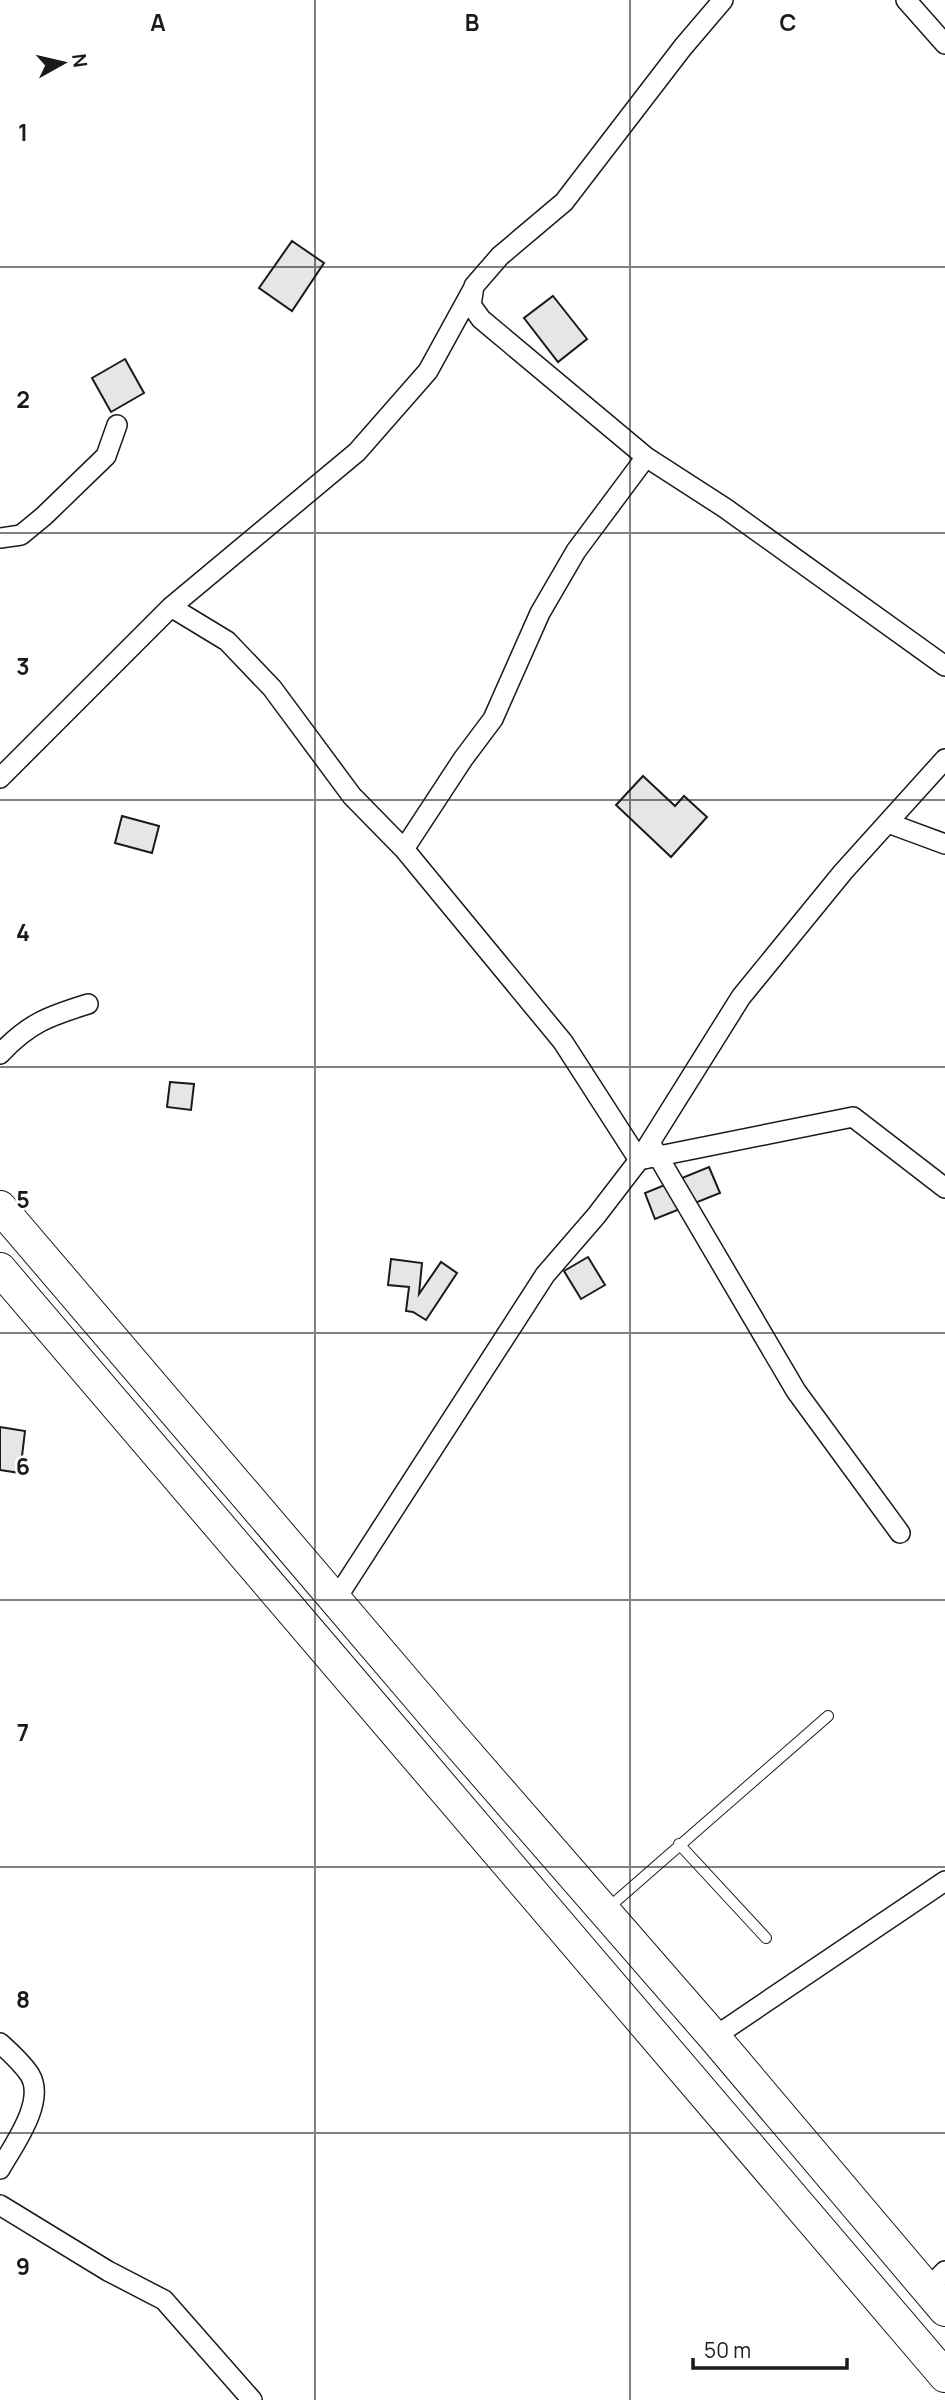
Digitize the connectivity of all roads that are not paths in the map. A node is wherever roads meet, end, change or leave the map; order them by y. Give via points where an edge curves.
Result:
1 (723, 0) edge
2 (906, 0) edge
3 (945, 44) edge
4 (474, 286) junction
5 (117, 425) dead end
6 (646, 457) junction
7 (0, 538) edge
8 (171, 607) junction
9 (945, 666) edge
10 (945, 759) edge
11 (0, 778) edge
12 (888, 823) junction
13 (945, 844) edge
14 (404, 849) junction
15 (88, 1004) dead end
16 (0, 1054) edge
17 (654, 1149) junction
18 (639, 1160) junction
19 (945, 1188) edge
20 (0, 1207) edge
21 (2, 1275) edge
22 (900, 1534) dead end
23 (336, 1599) junction
24 (828, 1716) dead end
25 (679, 1844) junction
26 (945, 1881) edge
27 (604, 1912) junction
28 (766, 1938) dead end
29 (715, 2037) junction
30 (0, 2043) edge
31 (0, 2169) edge
32 (0, 2204) edge
33 (939, 2290) edge
34 (945, 2376) edge
35 (252, 2400) edge

1 - 4 street via 564,202
2 - 3 street
4 - 6 street via 471,305 481,319
4 - 8 street via 428,370 357,452
5 - 7 street via 106,456 53,508 21,535
6 - 9 street
6 - 14 street via 576,551 540,613 493,719
8 - 11 street
8 - 14 street via 227,641 272,688 352,796
10 - 12 street
12 - 13 street
12 - 17 street via 741,997
14 - 18 street via 563,1042
15 - 16 street via 53,1015 19,1034
17 - 18 street
17 - 19 street via 853,1117
17 - 22 street via 796,1391
18 - 23 street via 545,1275
20 - 23 highway
21 - 34 highway
23 - 27 highway
24 - 25 lane
25 - 27 lane
25 - 28 lane
26 - 29 street
27 - 29 highway
29 - 33 highway
30 - 31 street via 31,2077 35,2100
32 - 35 street via 164,2300

